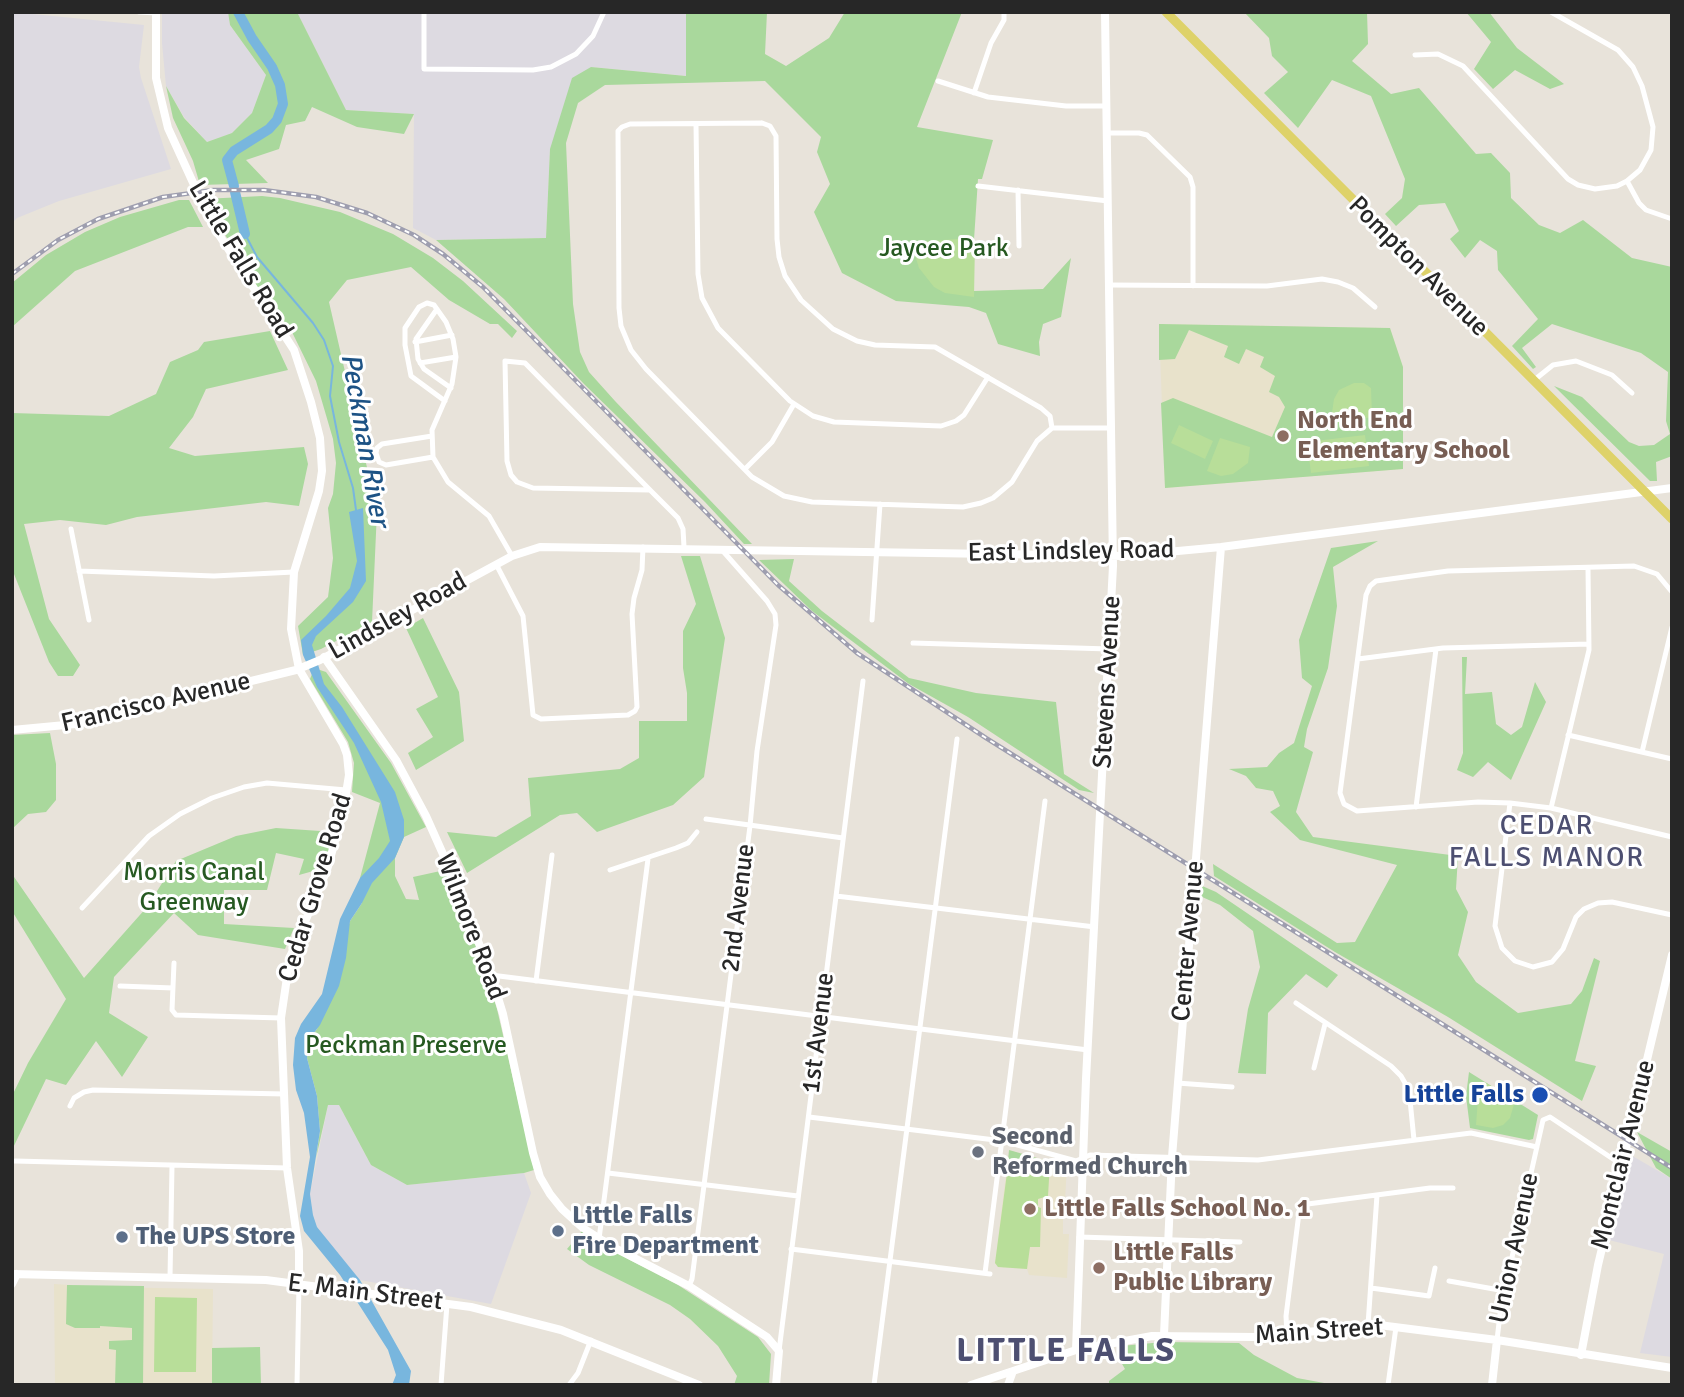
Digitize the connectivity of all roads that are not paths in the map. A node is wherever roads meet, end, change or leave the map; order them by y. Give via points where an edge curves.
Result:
1 (139, 12) edge
2 (424, 12) edge
3 (604, 12) edge
4 (1004, 12) edge
5 (1105, 12) edge
6 (1166, 12) edge
7 (1551, 12) edge
8 (156, 13) edge
9 (1415, 55) dead end
10 (938, 81) dead end
11 (974, 93) junction
12 (1107, 106) junction
13 (696, 124) junction
14 (1107, 133) junction
15 (1627, 181) junction
16 (978, 186) dead end
17 (1018, 190) junction
18 (1108, 201) junction
19 (1672, 219) edge
20 (1020, 246) dead end
21 (1109, 285) junction
22 (1193, 286) junction
23 (1375, 307) dead end
24 (438, 309) junction
25 (452, 335) junction
26 (415, 342) junction
27 (456, 357) junction
28 (420, 363) junction
29 (988, 377) junction
30 (1533, 381) junction
31 (451, 388) junction
32 (1632, 393) dead end
33 (445, 401) junction
34 (794, 404) junction
35 (1052, 428) junction
36 (1112, 428) junction
37 (432, 436) junction
38 (433, 457) junction
39 (745, 470) junction
40 (1672, 488) edge
41 (650, 490) junction
42 (1645, 492) junction
43 (880, 504) junction
44 (315, 507) joint
45 (1672, 519) edge
46 (71, 529) dead end
47 (643, 547) junction
48 (684, 547) junction
49 (1221, 547) junction
50 (720, 548) junction
51 (878, 551) junction
52 (512, 555) junction
53 (1113, 556) junction
54 (496, 564) junction
55 (1588, 568) junction
56 (79, 571) junction
57 (293, 572) junction
58 (1672, 592) edge
59 (89, 620) dead end
60 (872, 620) dead end
61 (1672, 627) edge
62 (913, 643) dead end
63 (1589, 644) junction
64 (1109, 649) junction
65 (1436, 649) junction
66 (322, 658) junction
67 (1358, 659) junction
68 (301, 668) junction
69 (863, 681) dead end
70 (12, 730) edge
71 (1569, 735) junction
72 (957, 739) dead end
73 (1642, 752) junction
74 (1672, 760) edge
75 (346, 790) junction
76 (1045, 801) dead end
77 (1510, 803) junction
78 (1416, 807) junction
79 (1551, 808) junction
80 (706, 819) dead end
81 (750, 826) junction
82 (697, 832) dead end
83 (1672, 837) edge
84 (843, 838) junction
85 (552, 855) dead end
86 (648, 859) junction
87 (610, 870) dead end
88 (836, 896) junction
89 (82, 908) dead end
90 (937, 909) junction
91 (1672, 915) edge
92 (1031, 920) junction
93 (1095, 927) junction
94 (1672, 955) edge
95 (174, 963) dead end
96 (491, 975) junction
97 (536, 981) junction
98 (120, 986) dead end
99 (173, 988) junction
100 (632, 993) junction
101 (1296, 1003) dead end
102 (727, 1006) junction
103 (821, 1017) junction
104 (281, 1018) junction
105 (1325, 1024) junction
106 (922, 1030) junction
107 (1015, 1041) junction
108 (1088, 1050) junction
109 (1314, 1068) dead end
110 (1177, 1083) junction
111 (1232, 1087) dead end
112 (285, 1094) junction
113 (69, 1106) dead end
114 (809, 1117) junction
115 (909, 1128) junction
116 (1003, 1140) junction
117 (1413, 1140) junction
118 (1537, 1147) junction
119 (1172, 1157) junction
120 (1083, 1158) junction
121 (15, 1161) dead end
122 (1622, 1165) junction
123 (172, 1166) junction
124 (286, 1168) junction
125 (608, 1172) junction
126 (703, 1185) junction
127 (1452, 1188) dead end
128 (1377, 1195) junction
129 (798, 1196) junction
130 (1079, 1237) junction
131 (599, 1239) junction
132 (1168, 1240) junction
133 (1240, 1242) dead end
134 (791, 1248) junction
135 (891, 1261) junction
136 (1435, 1268) dead end
137 (14, 1274) edge
138 (170, 1277) junction
139 (1449, 1281) dead end
140 (12, 1284) edge
141 (299, 1285) junction
142 (689, 1286) junction
143 (1371, 1289) junction
144 (1505, 1291) junction
145 (447, 1304) junction
146 (1368, 1325) junction
147 (1396, 1327) junction
148 (1164, 1335) junction
149 (1287, 1335) junction
150 (591, 1340) junction
151 (1497, 1340) junction
152 (1076, 1350) junction
153 (779, 1351) junction
154 (1581, 1355) junction
155 (1672, 1368) edge
156 (1013, 1371) junction
157 (997, 1380) edge
158 (687, 1382) edge
159 (297, 1385) edge
160 (440, 1385) edge
161 (569, 1385) edge
162 (699, 1385) edge
163 (776, 1385) edge
164 (874, 1385) edge
165 (971, 1385) edge
166 (1008, 1385) edge
167 (1388, 1385) edge
168 (1492, 1385) edge

1 - 8 street
2 - 3 street via 424,69 533,71 570,58 596,32
4 - 11 street
5 - 12 main road, Stevens Avenue
6 - 30 main road, Pompton Avenue
7 - 15 street via 1611,45 1639,80 1653,139 1643,166
8 - 44 main road, Little Falls Road via 156,79 169,128 212,224 290,344 312,402 321,453
9 - 15 street via 1438,54 1462,66 1573,182 1600,189
10 - 11 street
11 - 12 street via 1066,106
12 - 14 main road, Stevens Avenue
13 - 29 street via 765,124 774,131 779,257 795,293 826,324 866,343 935,347
13 - 34 street via 698,274 704,305 718,328
13 - 39 street via 627,124 617,133 620,317 627,342 640,363
14 - 18 main road, Stevens Avenue
14 - 22 street via 1147,135 1190,177
15 - 19 street via 1646,210
16 - 17 street
17 - 18 street
17 - 20 street
18 - 21 main road, Stevens Avenue
21 - 22 street
21 - 36 main road, Stevens Avenue
22 - 23 street via 1267,286 1322,279 1353,288
24 - 25 street
24 - 26 street
24 - 33 street via 427,303 419,307 404,335 411,376
25 - 26 street
25 - 27 street
26 - 28 street
27 - 28 street
27 - 31 street
28 - 31 street
29 - 34 street via 964,415 941,426 840,423 813,416
29 - 35 street via 1050,415
30 - 32 street via 1553,365 1576,361 1612,375
30 - 42 main road, Pompton Avenue
31 - 33 street
33 - 37 street
34 - 39 street via 772,442
35 - 36 street
35 - 43 street via 1037,441 1012,482 987,501 963,507
36 - 53 main road, Stevens Avenue
37 - 38 street
37 - 38 street via 382,444 376,453 386,465
38 - 52 street via 444,478 489,516
39 - 43 street via 767,488 793,499
40 - 42 main road, East Lindsley Road
41 - 41 street via 525,363 505,360 507,461 517,482 533,488
41 - 48 street via 680,521
42 - 45 main road, Pompton Avenue
42 - 49 main road, East Lindsley Road
43 - 51 street
44 - 57 main road, Cedar Grove Road
46 - 56 street
47 - 48 main road, East Lindsley Road
47 - 52 main road, East Lindsley Road via 548,546
47 - 54 street via 632,606 637,707 628,715 541,719 533,715 523,616
48 - 50 main road, East Lindsley Road
49 - 53 main road, East Lindsley Road
49 - 110 main road, Center Avenue
50 - 51 main road, East Lindsley Road
50 - 81 street, 2nd Avenue via 775,614
51 - 53 main road, East Lindsley Road
51 - 60 street
52 - 54 main road, East Lindsley Road
53 - 64 main road, Stevens Avenue
54 - 66 main road, Lindsley Road
55 - 58 street via 1644,567 1661,577
55 - 63 street
55 - 67 street via 1448,571 1378,580 1367,590
56 - 57 street via 214,576
56 - 59 street
57 - 68 main road, Cedar Grove Road via 291,629
61 - 73 street
62 - 64 street
63 - 65 street
63 - 71 street
64 - 93 main road, Stevens Avenue
65 - 67 street
65 - 78 street
66 - 68 main road, Lindsley Road
66 - 96 main road, Wilmore Road via 390,750 426,816
67 - 78 street via 1342,800 1357,811
68 - 70 main road, Francisco Avenue via 76,724
68 - 75 main road, Cedar Grove Road via 347,755
69 - 84 street, 1st Avenue
71 - 73 street
71 - 79 street
72 - 90 street
73 - 74 street
75 - 89 street via 267,783 212,798 149,836
75 - 104 main road, Cedar Grove Road via 327,870 293,944
76 - 92 street
77 - 78 street
77 - 79 street
77 - 91 street via 1495,926 1499,943 1510,957 1533,967 1552,962 1563,949 1576,917 1598,902
79 - 83 street
80 - 81 street
81 - 84 street
81 - 102 street, 2nd Avenue
82 - 86 street via 688,843
84 - 88 street, 1st Avenue
85 - 97 street
86 - 87 street
86 - 100 street
88 - 90 street
88 - 103 street, 1st Avenue
90 - 92 street
90 - 106 street
92 - 93 street
92 - 107 street
93 - 108 main road, Stevens Avenue
94 - 122 main road, Montclair Avenue
95 - 99 street
96 - 97 street
96 - 131 main road, Wilmore Road via 540,1177 562,1209
97 - 100 street
98 - 99 street
99 - 104 street via 176,1015
100 - 102 street
100 - 125 street
101 - 105 street
102 - 103 street
102 - 126 street, 2nd Avenue
103 - 106 street
103 - 114 street, 1st Avenue
104 - 112 main road, Cedar Grove Road
105 - 109 street
105 - 117 street via 1401,1076 1409,1090
106 - 107 street
106 - 115 street
107 - 108 street
107 - 116 street
108 - 120 main road, Stevens Avenue
110 - 111 street
110 - 119 main road, Center Avenue
112 - 113 street via 93,1090 74,1098
112 - 124 main road, Cedar Grove Road
114 - 115 street
114 - 129 street, 1st Avenue
115 - 116 street
115 - 135 street
116 - 120 street via 1073,1161
116 - 135 street via 987,1274
117 - 118 street via 1471,1133
117 - 119 street via 1258,1160
118 - 122 street, Union Avenue via 1542,1122 1550,1117
118 - 144 street, Union Avenue
119 - 120 street
119 - 132 main road, Center Avenue
120 - 130 main road, Stevens Avenue
121 - 123 street
122 - 154 main road, Montclair Avenue
123 - 124 street
123 - 138 street
124 - 141 main road, Cedar Grove Road via 299,1251
125 - 126 street
125 - 131 street
126 - 129 street
126 - 142 street, 2nd Avenue
127 - 128 street
128 - 143 street
128 - 149 street via 1300,1205
129 - 134 street, 1st Avenue
130 - 132 street
130 - 152 main road, Stevens Avenue
131 - 142 main road, Wilmore Road
132 - 133 street
132 - 148 main road, Center Avenue
134 - 135 street
134 - 153 street, 1st Avenue
135 - 164 street
136 - 143 street via 1429,1296
137 - 138 main road, E. Main Street
137 - 140 main road
138 - 141 main road, E. Main Street
139 - 144 street
141 - 145 main road, E. Main Street
141 - 159 street
142 - 153 main road, Wilmore Road via 766,1337
143 - 146 street
144 - 151 street, Union Avenue
145 - 150 main road, E. Main Street via 505,1314
145 - 160 street
146 - 147 main road, Main Street
146 - 149 main road, Main Street
147 - 151 main road, Main Street
147 - 167 street
148 - 149 main road, Main Street
148 - 152 main road, Main Street
150 - 158 main road, E. Main Street
150 - 161 street
151 - 154 main road, Main Street
151 - 168 main road, Union Avenue
152 - 156 main road, Main Street
153 - 163 main road, 1st Avenue
154 - 155 main road, Main Street
156 - 157 main road, Main Street
156 - 166 main road
157 - 165 main road, Main Street
158 - 162 main road, E. Main Street

